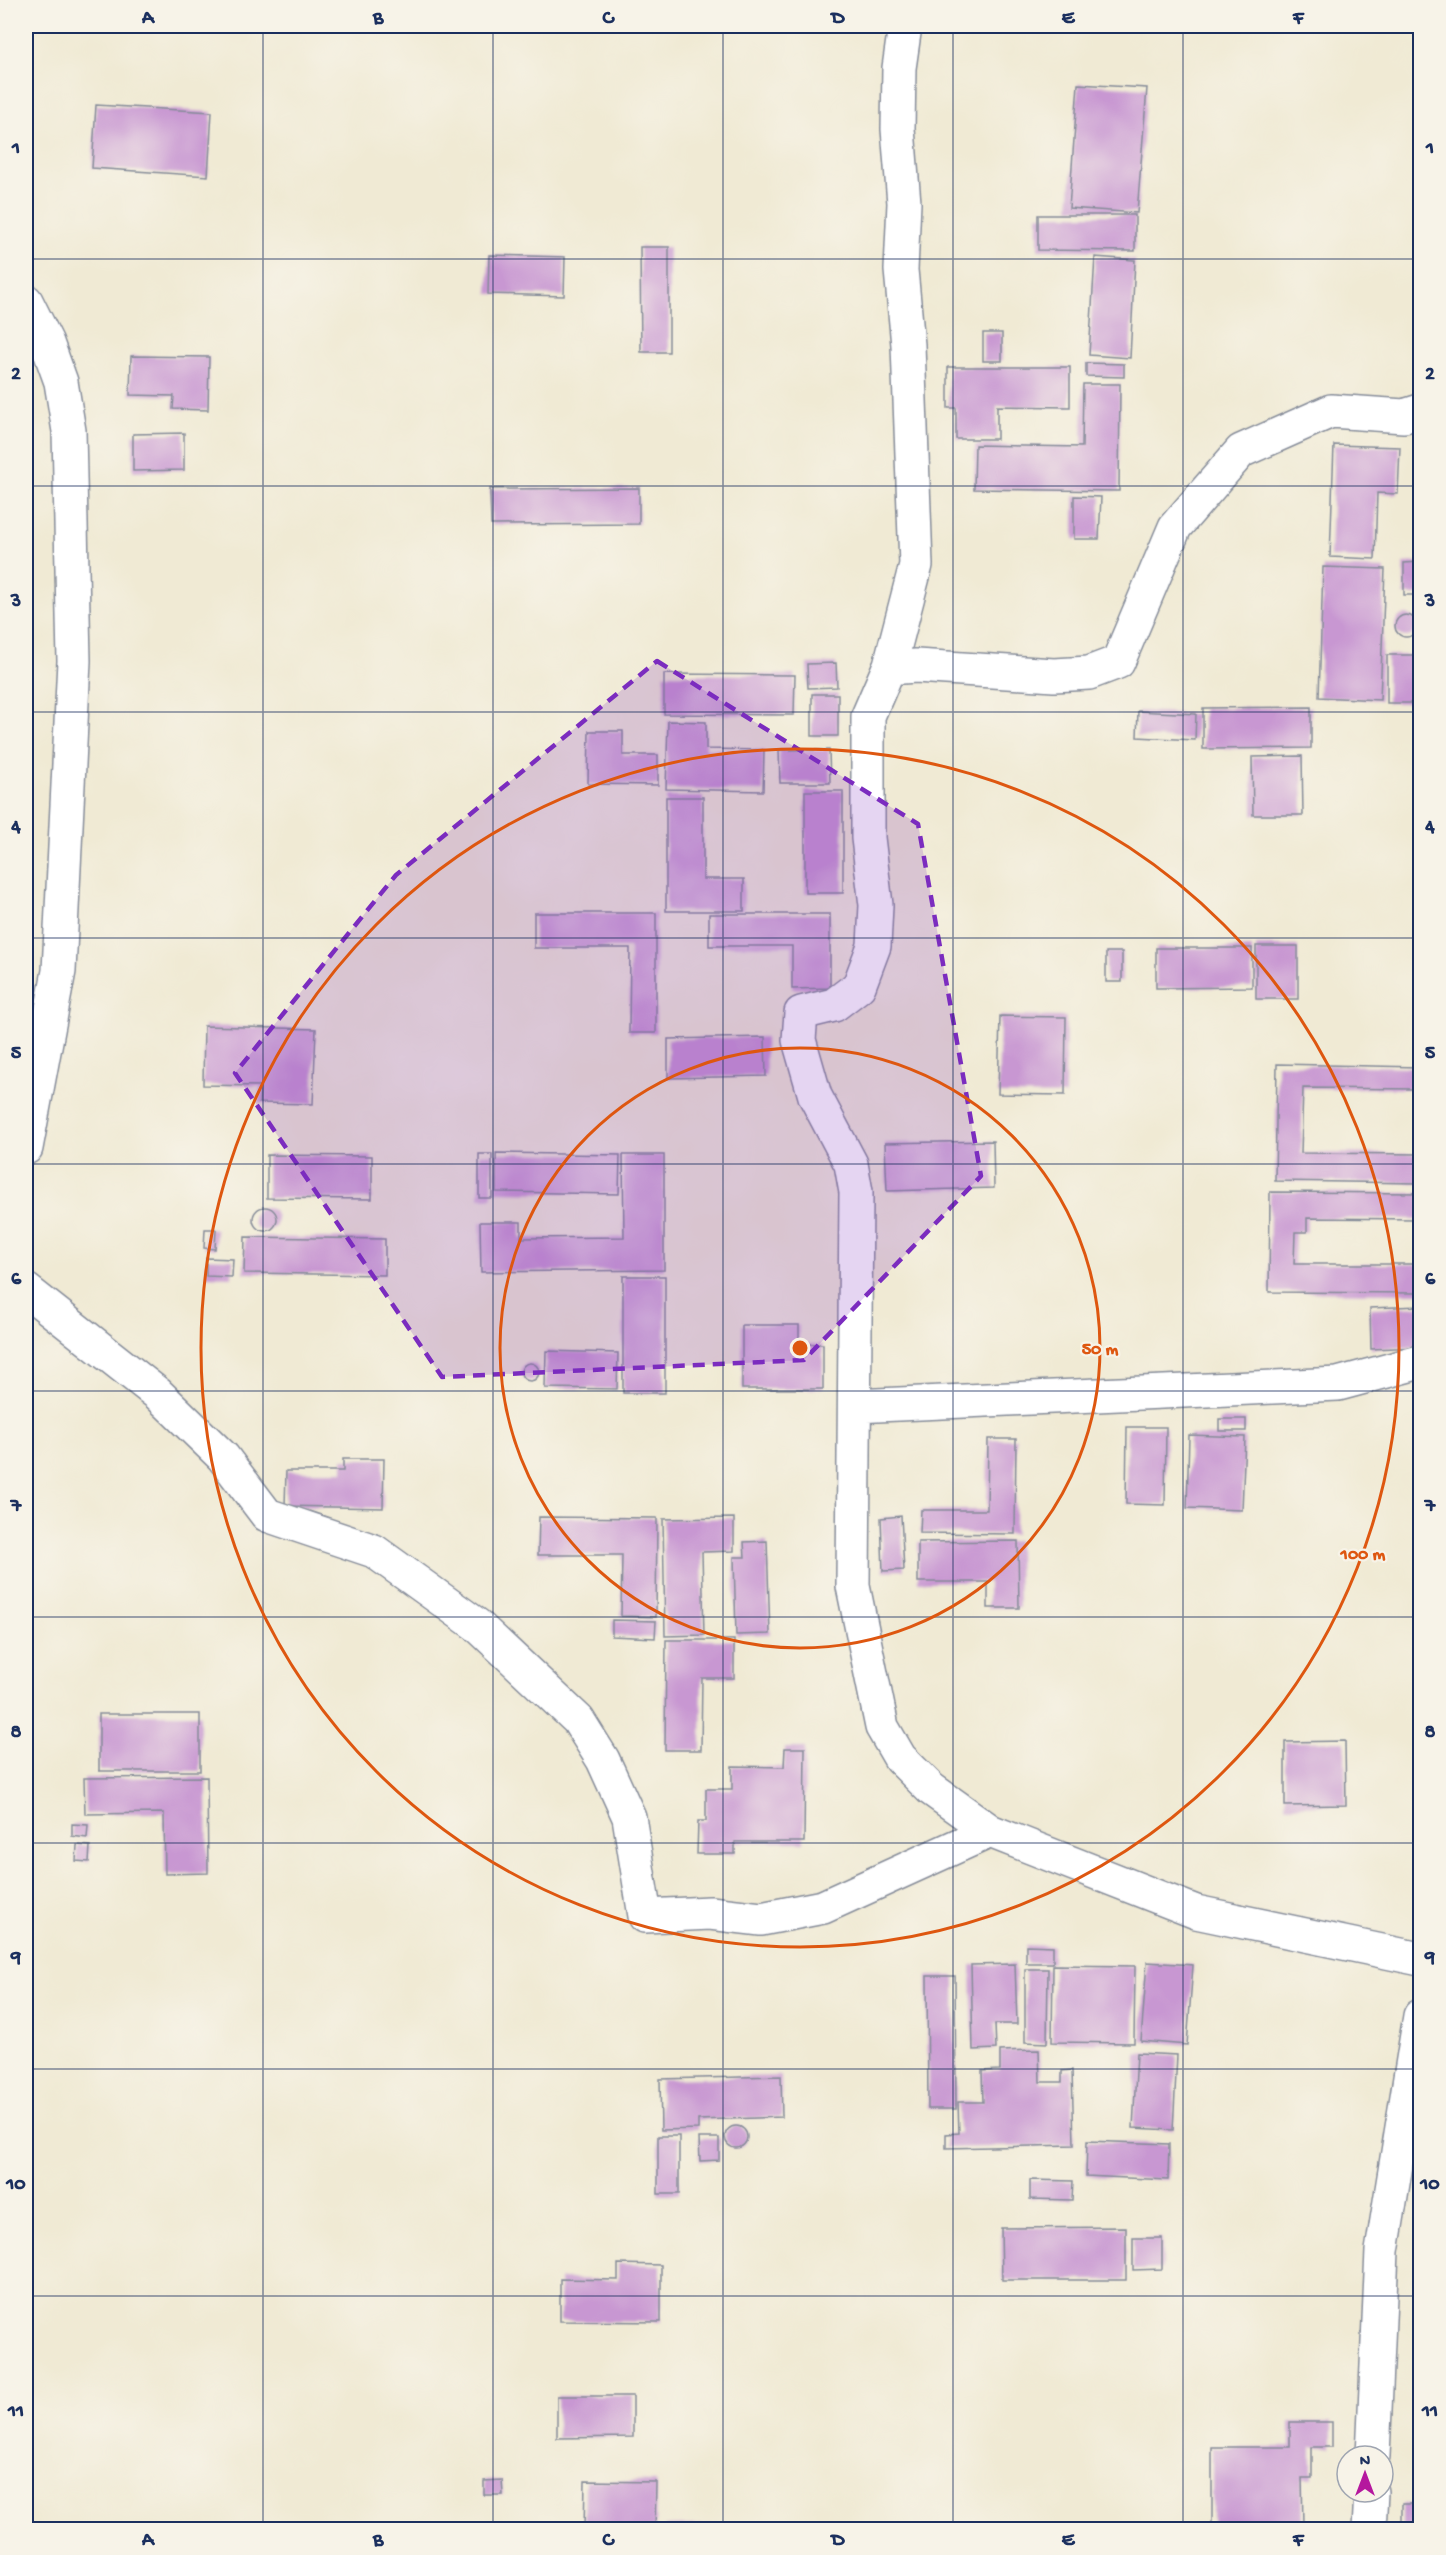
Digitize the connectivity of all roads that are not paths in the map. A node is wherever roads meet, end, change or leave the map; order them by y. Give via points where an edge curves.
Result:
1 (905, 26) edge
2 (26, 301) edge
3 (1420, 411) edge
4 (890, 665) junction
5 (39, 1002) edge
6 (26, 1148) edge
7 (26, 1290) edge
8 (1420, 1362) edge
9 (855, 1406) junction
10 (990, 1831) junction
11 (1420, 1959) edge
12 (1420, 2016) edge
13 (1373, 2444) edge
14 (1370, 2504) edge
15 (1369, 2529) edge

1 - 4 street via 899,68 898,129 916,565
2 - 5 street via 61,382 69,432 74,662 59,971
3 - 4 street via 1404,416 1331,411 1241,451 1175,527 1118,662 1089,673 1054,675
4 - 9 street via 868,716 868,838 876,905 874,946 858,986 834,1005 801,1013 799,1040 815,1096 851,1164 856,1192
5 - 6 street
7 - 10 street via 158,1394 223,1457 267,1515 374,1551 477,1625 578,1720 603,1760 629,1816 645,1916 710,1913 761,1919 823,1907
8 - 9 street via 1338,1384
9 - 10 street via 853,1586 882,1727 900,1758 923,1781
10 - 11 street via 1196,1912
12 - 13 street via 1382,2251
14 - 15 street

